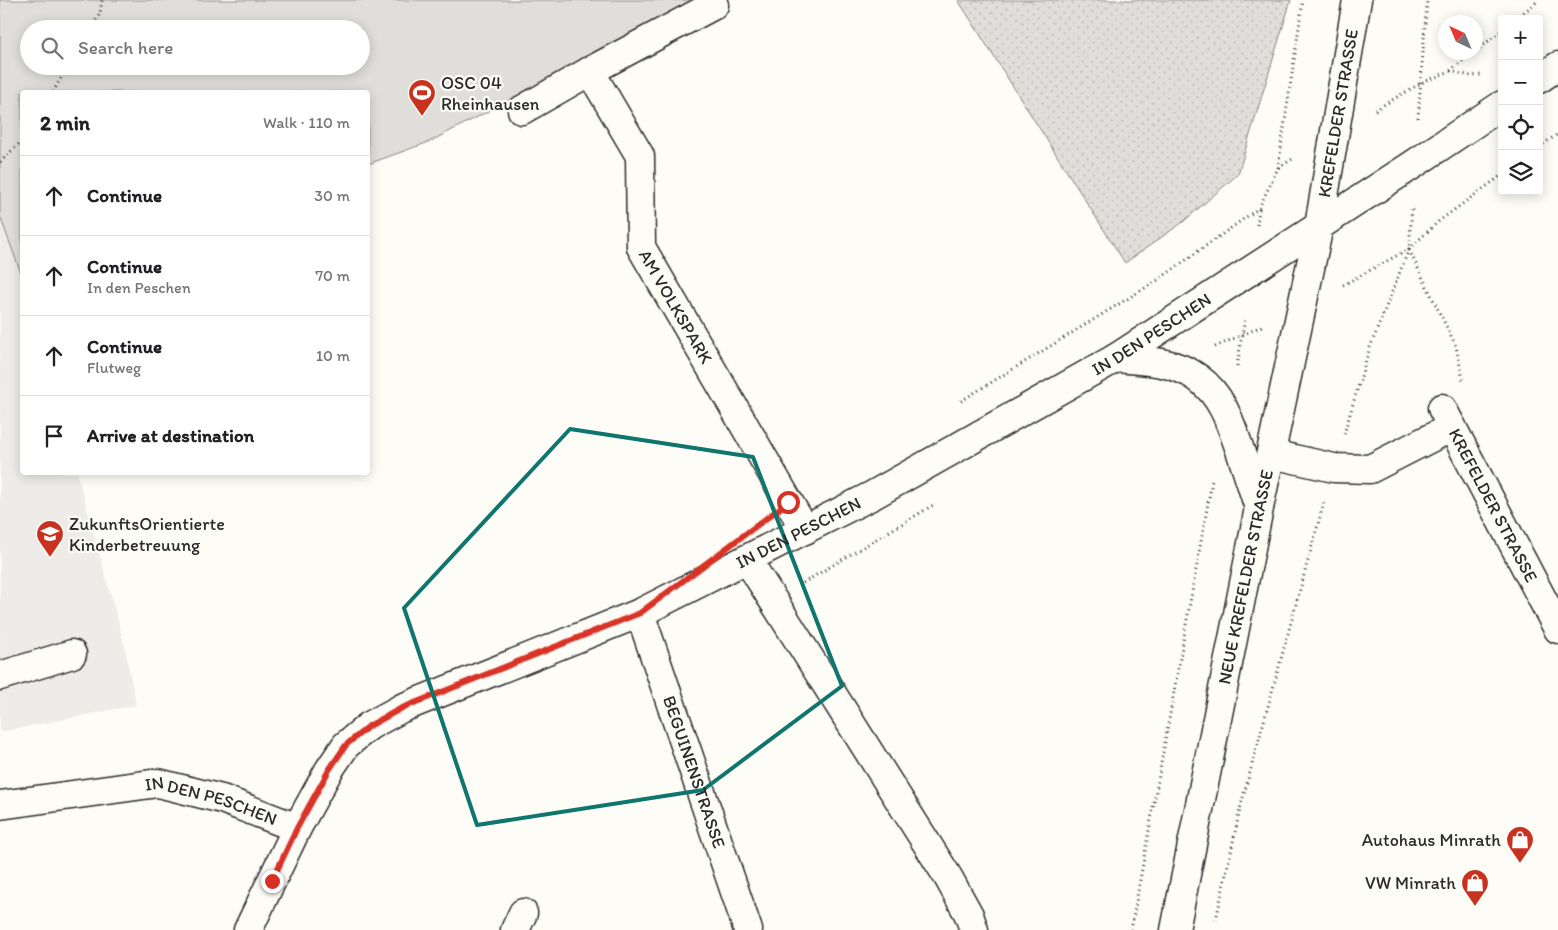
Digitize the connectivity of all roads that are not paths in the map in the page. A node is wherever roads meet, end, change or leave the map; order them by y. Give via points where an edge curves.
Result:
1 (1357, 0) edge
2 (714, 5) dead end
3 (1558, 66) edge
4 (590, 71) junction
5 (1543, 76) edge
6 (1498, 108) edge
7 (522, 110) dead end
8 (1319, 226) junction
9 (1116, 358) junction
10 (1272, 454) junction
11 (1259, 508) junction
12 (805, 530) junction
13 (747, 559) junction
14 (640, 613) junction
15 (1558, 629) edge
16 (72, 654) dead end
17 (0, 676) edge
18 (0, 805) edge
19 (297, 828) junction
20 (248, 930) edge
21 (748, 930) edge
22 (974, 930) edge
23 (1175, 930) edge

1 - 8 street, KREFELDER STRASSE
2 - 4 street
3 - 5 street
4 - 7 street
4 - 12 street, AM VOLKSPARK via 640,156 641,247
6 - 8 street, IN DEN PESCHEN
8 - 9 street, IN DEN PESCHEN
8 - 10 street, NEUE KREFELDER STRASSE
9 - 11 street via 1174,367 1197,377 1213,392 1228,415
9 - 12 street, IN DEN PESCHEN via 874,495
10 - 11 street, NEUE KREFELDER STRASSE
10 - 15 street, KREFELDER STRASSE via 1334,468 1370,469 1447,417
11 - 23 street, NEUE KREFELDER STRASSE
12 - 13 street, IN DEN PESCHEN
13 - 14 street, IN DEN PESCHEN
13 - 22 street via 948,877
14 - 19 street, IN DEN PESCHEN via 402,708 369,726 346,745
14 - 21 street, BEGUINENSTRASSE
16 - 17 street
18 - 19 street, IN DEN PESCHEN via 158,783 222,798
19 - 20 street

